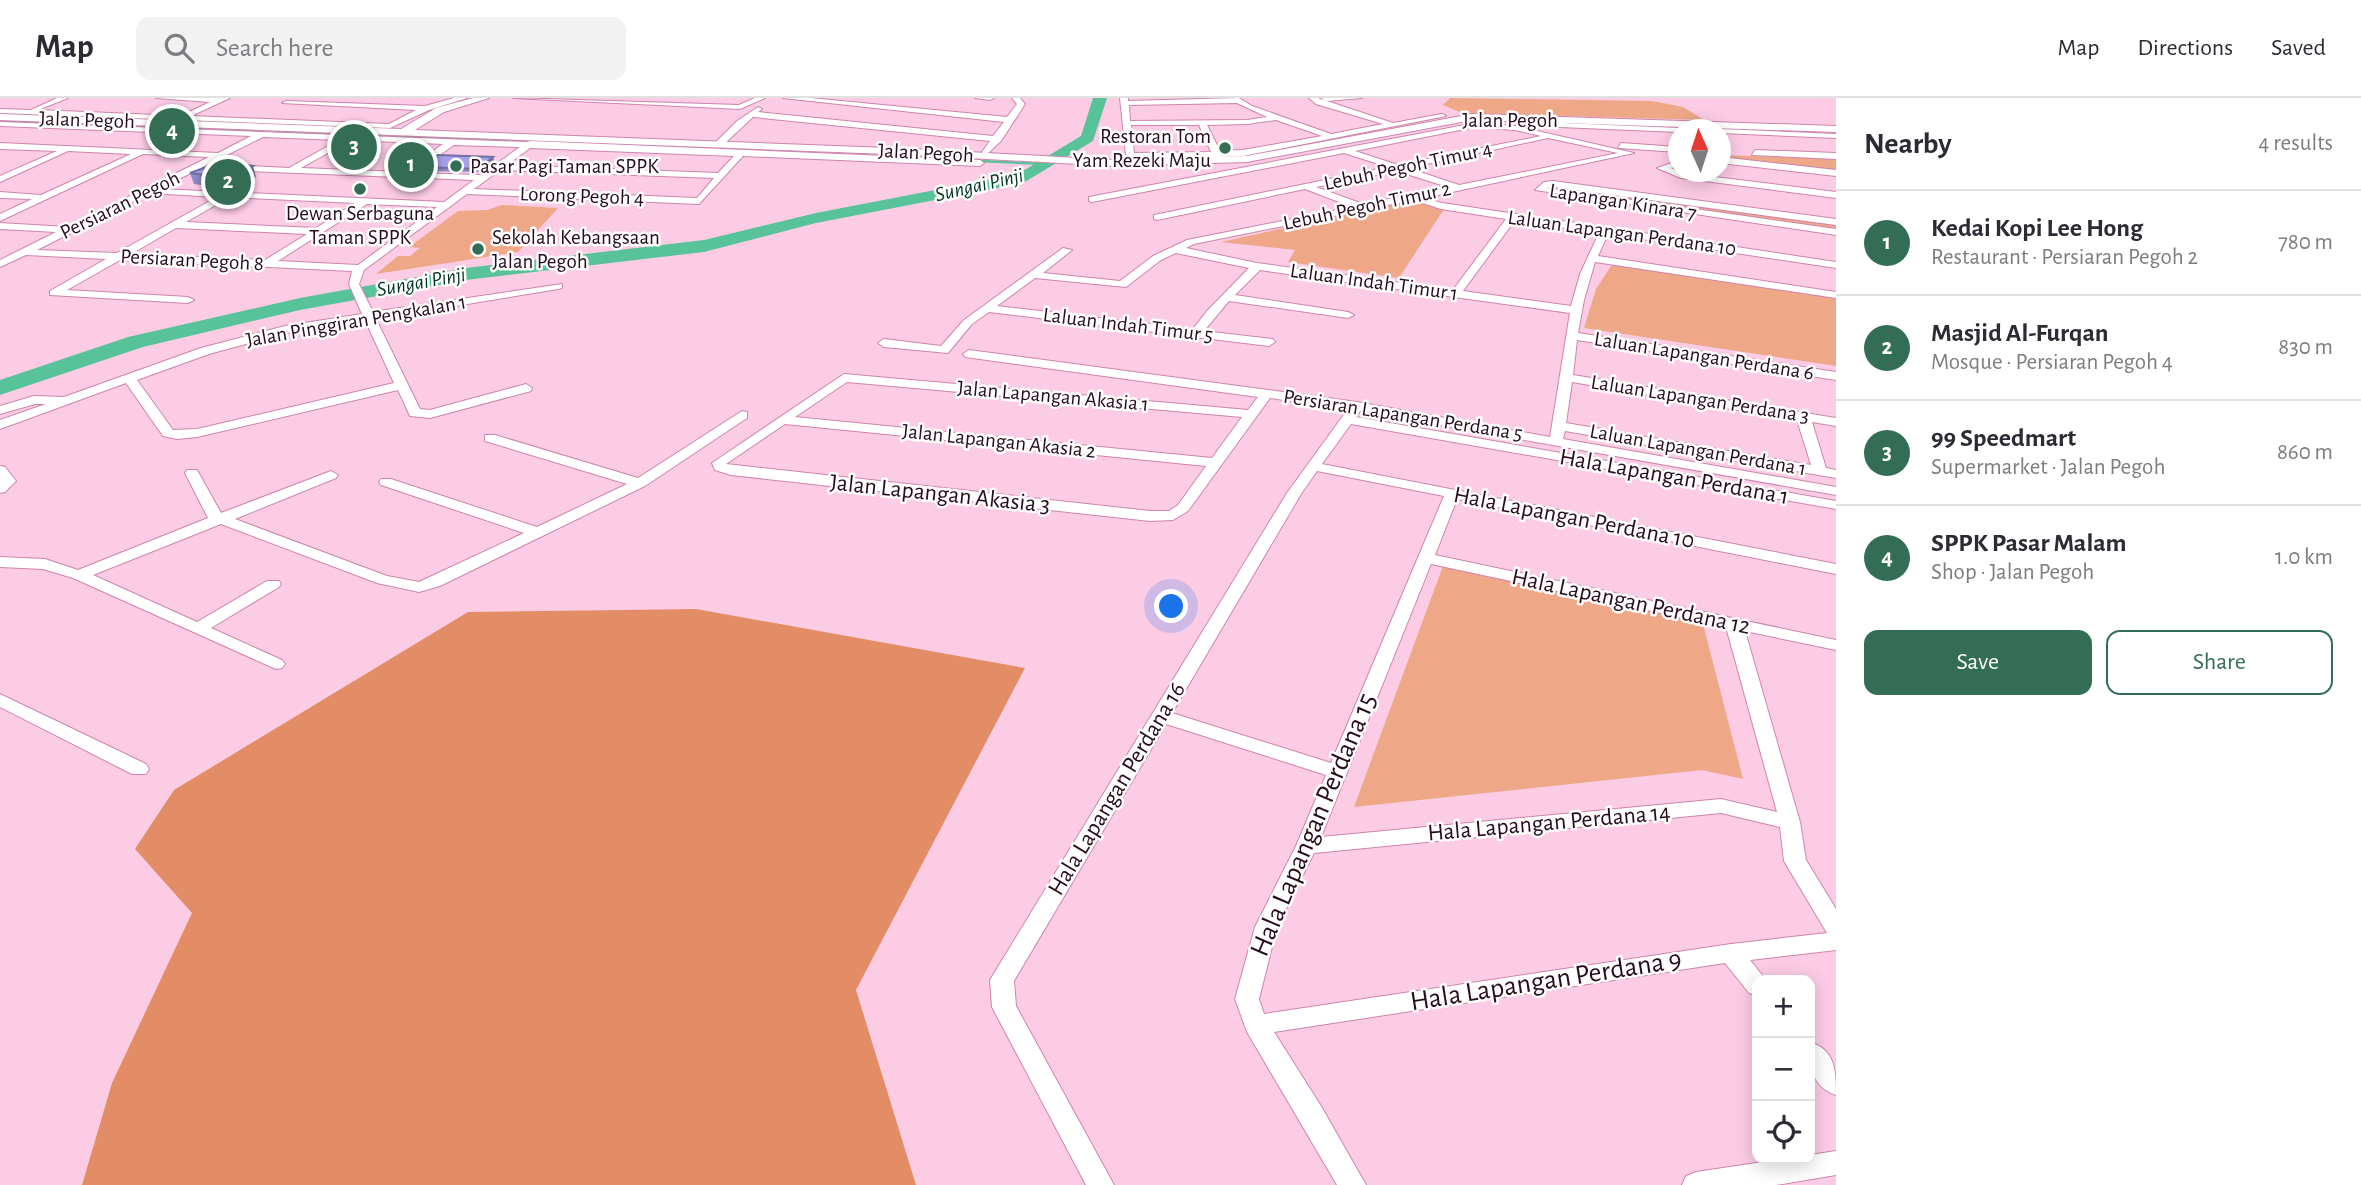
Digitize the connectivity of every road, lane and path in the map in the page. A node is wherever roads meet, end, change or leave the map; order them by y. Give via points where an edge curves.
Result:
1 (64, 98) edge
2 (160, 98) edge
3 (295, 98) edge
4 (463, 98) edge
5 (484, 98) edge
6 (517, 98) edge
7 (618, 98) edge
8 (787, 98) edge
9 (979, 98) edge
10 (990, 98) edge
11 (1016, 98) edge
12 (1314, 98) edge
13 (1332, 98) edge
14 (1358, 98) edge
15 (223, 99) edge
16 (535, 99) edge
17 (1236, 100) edge
18 (764, 101) edge
19 (1124, 101) edge
20 (604, 102) junction
21 (286, 103) junction
22 (276, 107) dead end
23 (426, 108) junction
24 (0, 111) edge
25 (27, 112) junction
26 (267, 112) dead end
27 (751, 114) junction
28 (1443, 116) dead end
29 (4, 117) edge
30 (181, 118) junction
31 (1275, 118) junction
32 (1011, 120) junction
33 (249, 121) junction
34 (169, 123) junction
35 (1128, 123) junction
36 (1202, 123) junction
37 (0, 124) edge
38 (93, 127) junction
39 (278, 127) junction
40 (413, 129) junction
41 (1400, 129) junction
42 (1668, 130) edge
43 (1731, 131) edge
44 (1836, 132) edge
45 (262, 135) junction
46 (1550, 135) junction
47 (540, 137) junction
48 (349, 138) junction
49 (998, 139) junction
50 (452, 142) junction
51 (1338, 143) junction
52 (719, 144) junction
53 (529, 145) junction
54 (0, 148) edge
55 (46, 148) junction
56 (71, 149) junction
57 (1641, 149) junction
58 (1668, 150) edge
59 (142, 152) junction
60 (1731, 152) edge
61 (741, 153) junction
62 (220, 155) junction
63 (992, 155) junction
64 (1217, 155) junction
65 (1836, 156) edge
66 (1668, 158) edge
67 (1731, 161) edge
68 (980, 163) dead end
69 (1113, 163) junction
70 (198, 167) junction
71 (499, 167) junction
72 (1397, 167) junction
73 (291, 170) junction
74 (347, 173) junction
75 (1836, 173) edge
76 (403, 176) junction
77 (720, 176) junction
78 (483, 178) junction
79 (0, 179) edge
80 (1731, 181) edge
81 (1680, 182) edge
82 (1307, 187) junction
83 (1457, 187) junction
84 (149, 190) junction
85 (465, 191) junction
86 (229, 194) junction
87 (0, 195) edge
88 (1836, 195) edge
89 (1410, 196) junction
90 (43, 197) junction
91 (306, 198) junction
92 (1092, 199) dead end
93 (365, 201) junction
94 (1676, 201) junction
95 (446, 205) junction
96 (1361, 206) junction
97 (1157, 217) dead end
98 (1512, 217) junction
99 (0, 218) edge
100 (1836, 222) edge
101 (175, 225) junction
102 (0, 226) edge
103 (70, 230) junction
104 (1605, 230) junction
105 (317, 231) junction
106 (1836, 232) edge
107 (1173, 249) junction
108 (1067, 250) dead end
109 (24, 252) junction
110 (117, 257) junction
111 (1592, 258) junction
112 (2, 262) edge
113 (267, 264) junction
114 (1836, 265) edge
115 (1257, 266) junction
116 (360, 268) junction
117 (1034, 275) junction
118 (558, 286) dead end
119 (1456, 292) junction
120 (1836, 295) edge
121 (1228, 297) junction
122 (188, 300) dead end
123 (986, 309) junction
124 (1576, 310) junction
125 (368, 313) junction
126 (1348, 315) dead end
127 (1196, 333) junction
128 (1572, 337) junction
129 (1269, 342) dead end
130 (884, 343) dead end
131 (969, 354) dead end
132 (1836, 376) edge
133 (1565, 377) junction
134 (130, 378) junction
135 (402, 385) junction
136 (526, 388) dead end
137 (1267, 393) junction
138 (66, 402) junction
139 (0, 410) edge
140 (1351, 412) junction
141 (1251, 414) junction
142 (742, 415) dead end
143 (1803, 416) junction
144 (782, 420) junction
145 (1836, 422) edge
146 (0, 425) edge
147 (1558, 433) junction
148 (490, 438) dead end
149 (1216, 463) junction
150 (1312, 466) junction
151 (0, 470) edge
152 (1820, 471) junction
153 (192, 473) dead end
154 (1836, 474) edge
155 (331, 475) dead end
156 (386, 482) dead end
157 (640, 483) junction
158 (0, 489) edge
159 (1836, 491) edge
160 (1452, 494) junction
161 (1836, 505) edge
162 (221, 519) junction
163 (536, 532) junction
164 (1426, 558) junction
165 (0, 562) edge
166 (1836, 569) edge
167 (79, 575) junction
168 (273, 584) dead end
169 (1734, 624) junction
170 (197, 629) junction
171 (1836, 645) edge
172 (276, 664) dead end
173 (0, 700) edge
174 (1162, 716) junction
175 (139, 769) dead end
176 (1337, 772) junction
177 (1790, 821) junction
178 (1307, 846) junction
179 (1836, 928) edge
180 (1836, 941) edge
181 (1731, 953) junction
182 (1752, 980) edge
183 (1256, 1025) junction
184 (1815, 1058) edge
185 (1836, 1084) edge
186 (1836, 1163) edge
187 (1100, 1185) edge
188 (1352, 1185) edge
189 (1696, 1185) edge

1 - 25 street
2 - 15 street
3 - 21 street
4 - 23 street
5 - 40 street via 440,110
6 - 16 street
7 - 20 street
8 - 32 street
9 - 10 street
11 - 32 street via 1021,104
12 - 13 street
12 - 41 street
13 - 14 street
15 - 30 street
16 - 20 street
17 - 19 street
17 - 31 street
18 - 20 street via 740,107
18 - 27 street
19 - 35 street
21 - 22 street
21 - 23 street
23 - 33 street via 390,126
24 - 25 street
25 - 29 street
25 - 30 street
26 - 33 street
27 - 49 street
27 - 52 street
28 - 41 street, Jalan Pegoh
29 - 34 street, Jalan Pegoh
30 - 33 street
30 - 34 street
31 - 36 street
31 - 51 street
32 - 49 street
34 - 39 street, Jalan Pegoh
35 - 36 street
35 - 64 street via 1132,156
36 - 64 street
37 - 38 street, Jalan Pegoh
38 - 45 street, Jalan Pegoh
38 - 55 street
39 - 40 street, Jalan Pegoh
39 - 45 street, Persiaran Pegoh
40 - 47 street, Jalan Pegoh
41 - 44 street via 1515,120
41 - 44 street, Jalan Pegoh via 1507,117
41 - 51 street
42 - 57 street via 1521,124
43 - 44 street
45 - 48 street, Jalan Pegoh
45 - 62 street, Persiaran Pegoh
46 - 51 street, Lebuh Pegoh Timur 4 via 1475,125
46 - 72 street, Lebuh Pegoh Timur 4
46 - 83 street, Lebuh Pegoh Timur 2 via 1630,153
47 - 52 street, Jalan Pegoh
47 - 53 street
48 - 50 street, Jalan Pegoh
48 - 73 street
49 - 63 street
50 - 53 street, Jalan Pegoh
50 - 76 street
51 - 64 street
51 - 69 street, Jalan Pegoh via 1247,159
51 - 69 street via 1248,162
51 - 72 street
51 - 92 street, Lebuh Pegoh Timur 4
52 - 63 street, Jalan Pegoh
53 - 61 street, Jalan Pegoh
53 - 71 street
54 - 55 street
55 - 56 street
56 - 59 street
56 - 79 street
57 - 58 street
57 - 66 street
59 - 62 street
59 - 90 street
60 - 65 street
61 - 68 street, Jalan Pegoh
61 - 77 street
62 - 70 street, Persiaran Pegoh
63 - 69 street, Jalan Pegoh
67 - 75 street
70 - 73 street
70 - 84 street, Persiaran Pegoh
71 - 77 street
71 - 78 street
72 - 82 street, Lebuh Pegoh Timur 4
72 - 83 street
73 - 74 street
74 - 76 street
74 - 91 street
76 - 78 street
77 - 85 street, Lorong Pegoh 4 via 699,201
78 - 85 street
80 - 88 street
81 - 94 street
82 - 96 street
82 - 97 street, Lebuh Pegoh Timur 4
83 - 89 street, Lebuh Pegoh Timur 2
84 - 86 street
84 - 103 street, Persiaran Pegoh
85 - 95 street
86 - 91 street
86 - 101 street
87 - 90 street
89 - 96 street, Lebuh Pegoh Timur 2
89 - 98 street, Laluan Lapangan Perdana 10 via 1441,206
90 - 99 street
91 - 93 street
93 - 95 street
93 - 105 street
94 - 100 street, Lapangan Kinara 7
94 - 106 street, Lapangan Kinara 7 via 1553,184 1539,190
95 - 116 street
96 - 107 street, Lebuh Pegoh Timur 2
98 - 104 street, Laluan Lapangan Perdana 10
98 - 119 street
101 - 105 street
101 - 110 street
102 - 103 street
103 - 109 street, Persiaran Pegoh
104 - 111 street
104 - 114 street, Laluan Lapangan Perdana 10
105 - 113 street
107 - 115 street, Laluan Indah Timur 1
107 - 117 street, Lebuh Pegoh Timur 2 via 1122,285
108 - 117 street
109 - 110 street, Persiaran Pegoh 8
109 - 112 street, Persiaran Pegoh
110 - 113 street, Persiaran Pegoh 8
110 - 122 street via 54,293
111 - 120 street
111 - 124 street
113 - 116 street, Persiaran Pegoh 8
115 - 119 street, Laluan Indah Timur 1
115 - 121 street
116 - 125 street via 354,284
117 - 123 street
118 - 125 street, Jalan Pinggiran Pengkalan 1
119 - 124 street, Laluan Indah Timur 1
121 - 126 street
121 - 127 street
123 - 127 street, Laluan Indah Timur 5
123 - 130 street via 944,350
124 - 128 street
125 - 134 street, Jalan Pinggiran Pengkalan 1 via 205,351
125 - 135 street
127 - 129 street, Laluan Indah Timur 5
128 - 132 street, Laluan Lapangan Perdana 6
128 - 133 street
131 - 137 street, Persiaran Lapangan Perdana 5
133 - 143 street, Laluan Lapangan Perdana 3
133 - 147 street
134 - 135 street via 168,433 177,435
134 - 138 street, Jalan Pinggiran Pengkalan 1
135 - 136 street via 415,413 421,415
137 - 140 street, Persiaran Lapangan Perdana 5
137 - 141 street, Jalan Lapangan Akasia 3
138 - 139 street via 34,400
138 - 146 street, Jalan Pinggiran Pengkalan 1
140 - 147 street, Persiaran Lapangan Perdana 5
140 - 150 street, Hala Lapangan Perdana 16
140 - 161 street, Hala Lapangan Perdana 1
141 - 144 street, Jalan Lapangan Akasia 1 via 855,377 844,378
141 - 149 street, Jalan Lapangan Akasia 3
142 - 157 street
143 - 145 street, Laluan Lapangan Perdana 3
143 - 152 street
144 - 149 street, Jalan Lapangan Akasia 2
144 - 149 street, Jalan Lapangan Akasia 3 via 719,463 720,467 1150,516 1173,515 1183,508
147 - 152 street, Laluan Lapangan Perdana 1
147 - 159 street, Persiaran Lapangan Perdana 5
148 - 157 street
150 - 160 street, Hala Lapangan Perdana 10
150 - 174 street, Hala Lapangan Perdana 16
151 - 158 street via 9,481
152 - 154 street, Laluan Lapangan Perdana 1
153 - 162 street via 214,516
155 - 162 street
156 - 163 street
157 - 163 street
160 - 164 street, Hala Lapangan Perdana 15
160 - 166 street, Hala Lapangan Perdana 10
162 - 163 street via 383,580 419,587
162 - 167 street
164 - 169 street, Hala Lapangan Perdana 12
164 - 176 street, Hala Lapangan Perdana 15
165 - 167 street via 45,564
167 - 170 street
168 - 170 street
169 - 171 street, Hala Lapangan Perdana 12
169 - 177 street
170 - 172 street
173 - 175 street
174 - 176 street
174 - 187 street, Hala Lapangan Perdana 16 via 1002,980 1004,1007
176 - 178 street, Hala Lapangan Perdana 15
177 - 178 street, Hala Lapangan Perdana 14 via 1721,806
177 - 179 street via 1796,861
178 - 183 street, Hala Lapangan Perdana 15 via 1266,927 1254,966 1247,999
180 - 181 street, Hala Lapangan Perdana 9
181 - 182 street
181 - 183 street, Hala Lapangan Perdana 9
183 - 188 street, Hala Lapangan Perdana 15
184 - 185 street
186 - 189 street

